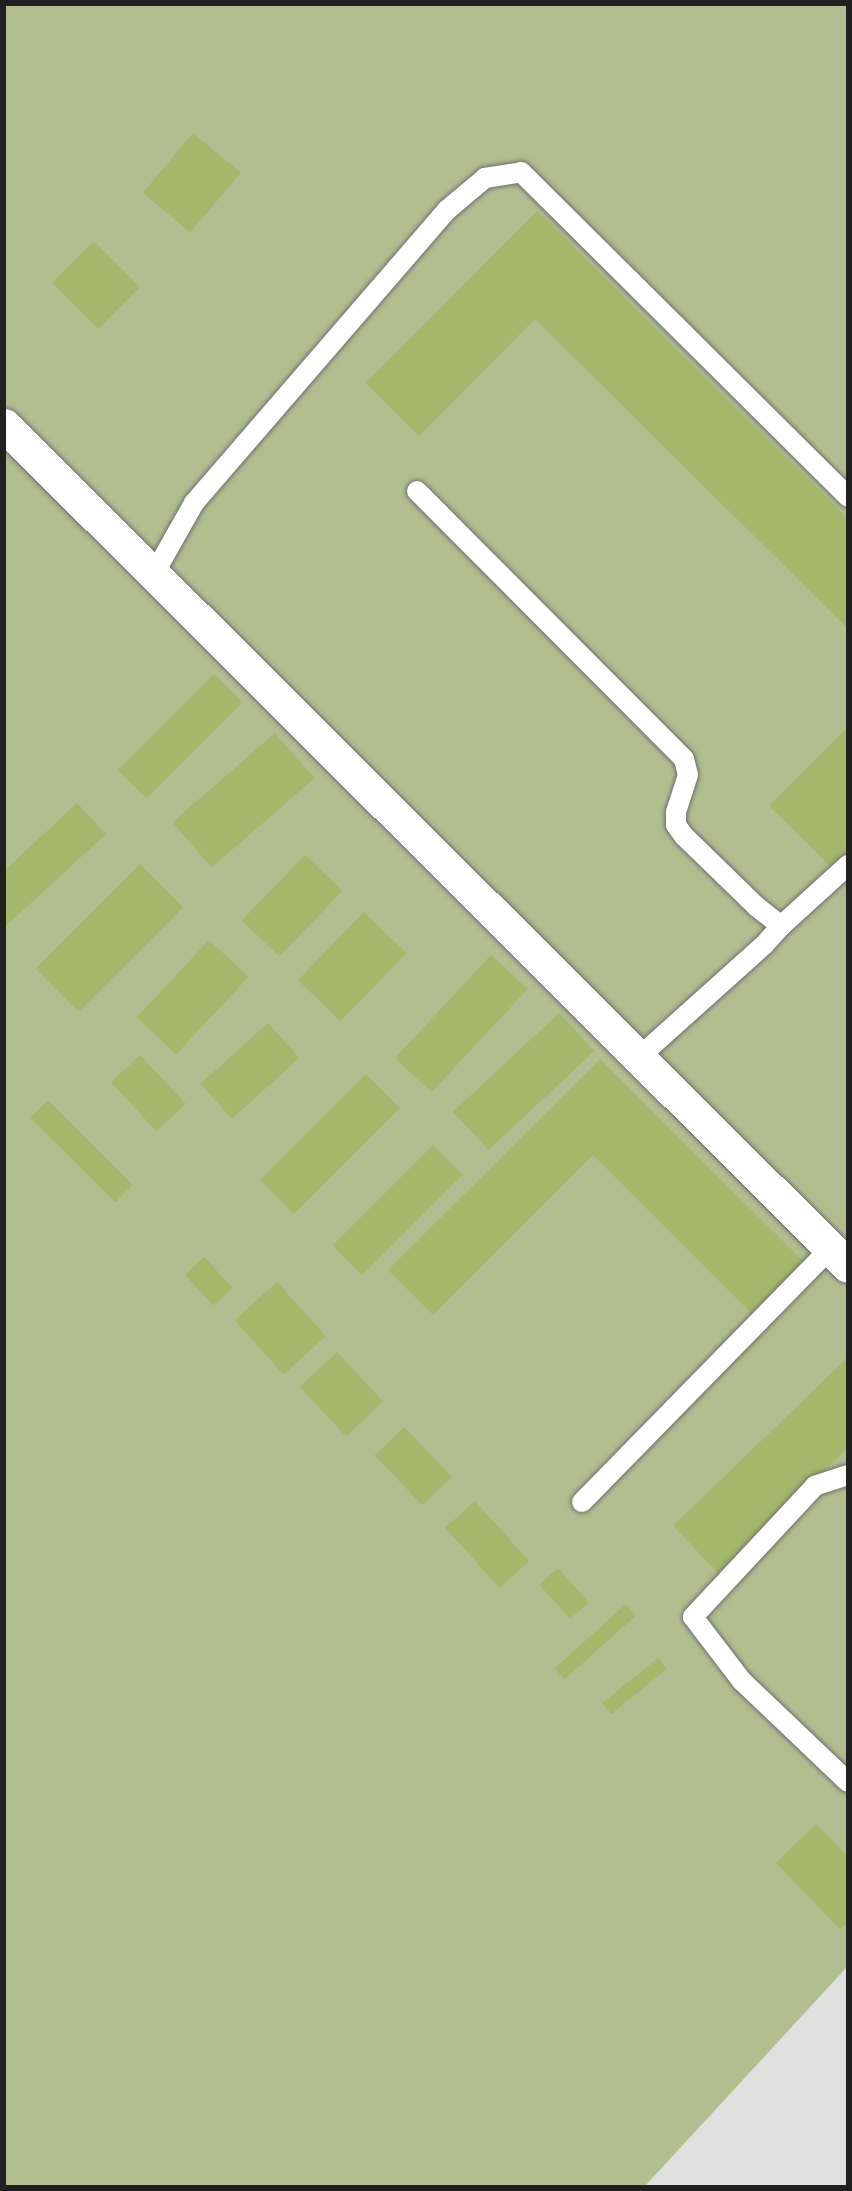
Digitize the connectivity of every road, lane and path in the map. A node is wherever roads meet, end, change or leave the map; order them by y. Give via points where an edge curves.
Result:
1 (4, 425) edge
2 (417, 491) dead end
3 (848, 497) edge
4 (154, 574) junction
5 (848, 865) edge
6 (781, 926) junction
7 (638, 1058) junction
8 (839, 1258) edge
9 (848, 1475) edge
10 (582, 1502) dead end
11 (848, 1782) edge

1 - 4 street
2 - 6 lane via 684,759 688,775 676,812 676,825
3 - 4 lane via 521,172 485,178 447,210 194,503
4 - 7 street
5 - 6 lane
6 - 7 lane
7 - 8 street
8 - 10 lane
9 - 11 lane via 815,1486 693,1617 742,1681

